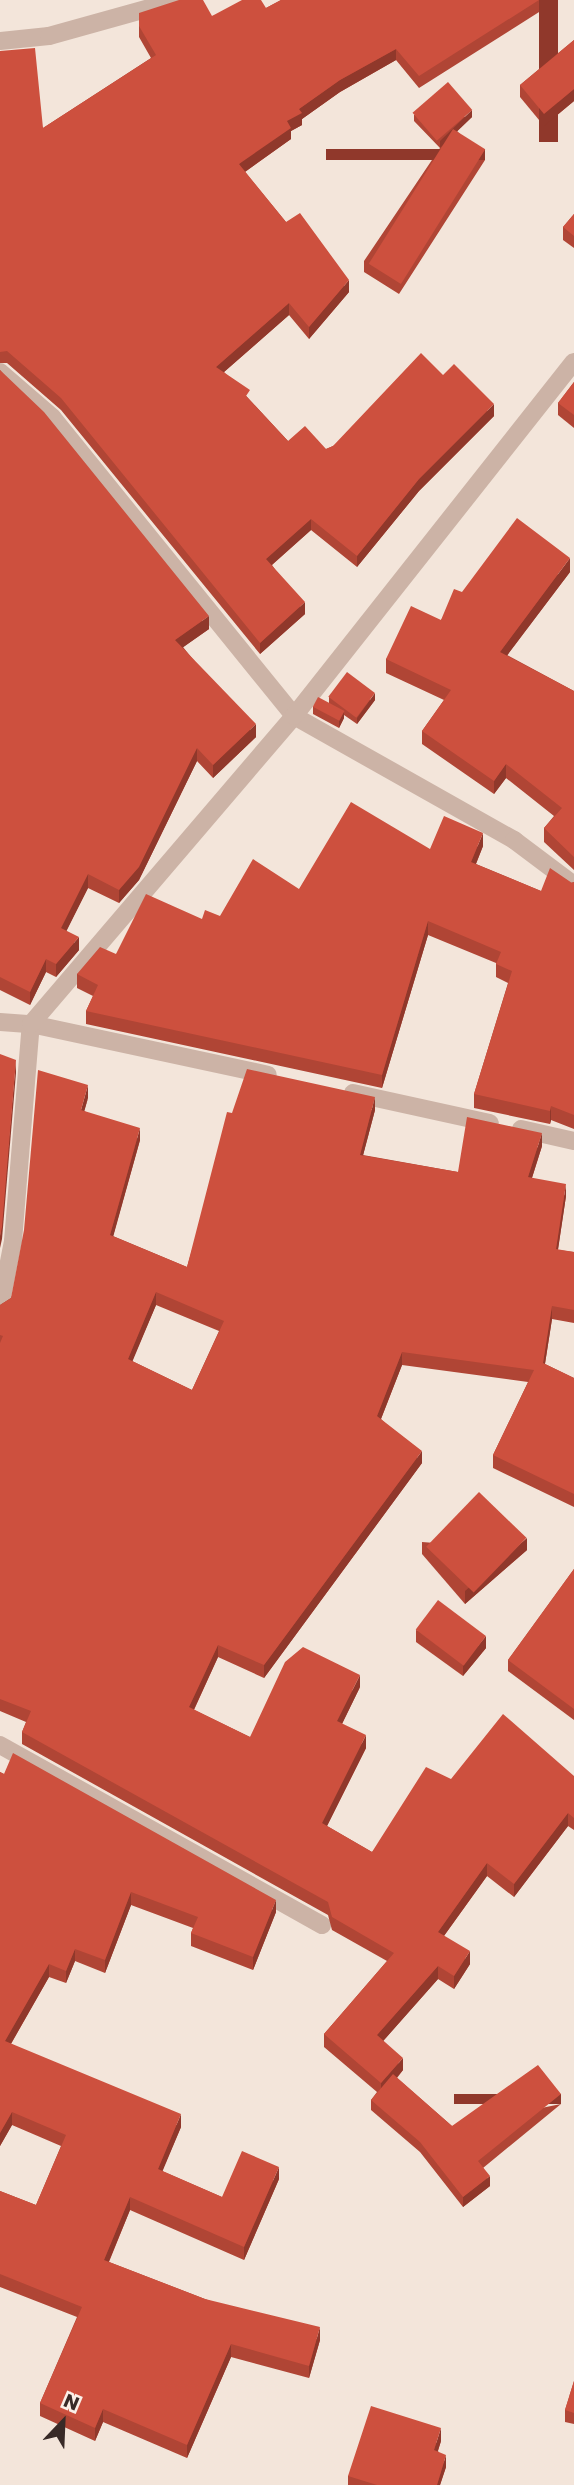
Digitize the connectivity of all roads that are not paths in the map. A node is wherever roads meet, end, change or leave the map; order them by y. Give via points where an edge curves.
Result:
1 (178, 0) edge
2 (0, 41) edge
3 (574, 362) edge
4 (0, 372) edge
5 (294, 716) junction
6 (574, 885) edge
7 (0, 1022) edge
8 (31, 1024) junction
9 (289, 1080) edge
10 (330, 1088) edge
11 (574, 1141) edge
12 (0, 1308) edge
13 (0, 1745) edge
14 (322, 1925) dead end

1 - 2 street via 49,36
3 - 5 street
4 - 5 street via 52,417
5 - 6 street via 514,840
5 - 8 street
7 - 8 street
8 - 9 street
8 - 12 street via 13,1241
10 - 11 street
13 - 14 street

